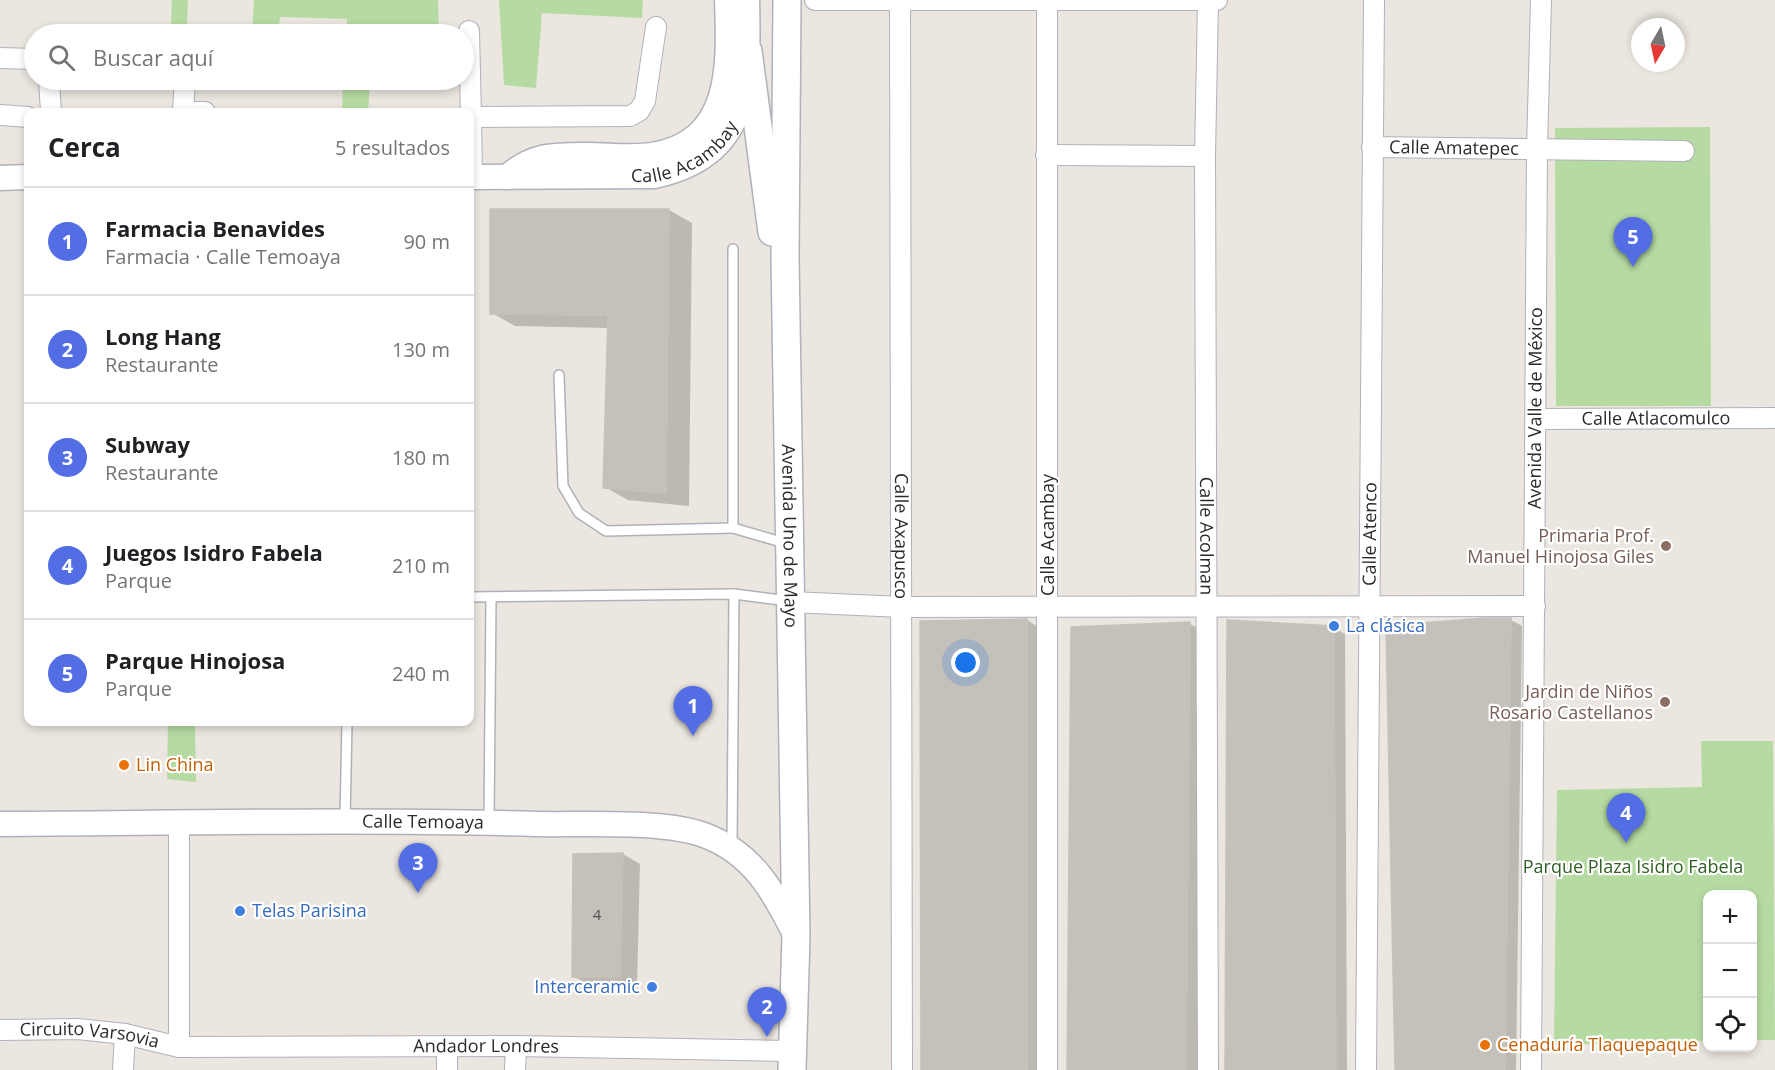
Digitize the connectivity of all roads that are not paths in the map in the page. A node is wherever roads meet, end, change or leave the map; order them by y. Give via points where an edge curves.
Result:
1 (728, 0) edge
2 (787, 0) edge
3 (815, 0) edge
4 (900, 0) edge
5 (968, 0) edge
6 (1047, 0) edge
7 (1126, 0) edge
8 (1208, 0) edge
9 (1217, 0) edge
10 (1374, 0) edge
11 (1541, 0) edge
12 (747, 9) edge
13 (656, 27) dead end
14 (748, 51) junction
15 (0, 58) edge
16 (24, 59) edge
17 (50, 90) edge
18 (184, 90) edge
19 (470, 90) edge
20 (51, 108) edge
21 (183, 108) edge
22 (471, 108) edge
23 (0, 116) edge
24 (24, 117) edge
25 (474, 117) edge
26 (1372, 147) junction
27 (1537, 148) junction
28 (1684, 151) dead end
29 (1046, 155) junction
30 (1205, 156) junction
31 (24, 177) edge
32 (474, 177) edge
33 (507, 177) junction
34 (0, 178) edge
35 (733, 249) dead end
36 (786, 292) junction
37 (559, 375) dead end
38 (1775, 418) edge
39 (1536, 419) junction
40 (733, 528) junction
41 (790, 544) junction
42 (734, 594) junction
43 (474, 597) edge
44 (491, 597) junction
45 (791, 602) junction
46 (1206, 606) junction
47 (1368, 606) junction
48 (1535, 606) junction
49 (902, 607) junction
50 (1049, 607) junction
51 (347, 726) edge
52 (489, 822) junction
53 (179, 823) junction
54 (345, 823) junction
55 (0, 824) edge
56 (732, 849) junction
57 (796, 936) junction
58 (0, 1029) edge
59 (125, 1034) junction
60 (447, 1046) junction
61 (516, 1046) junction
62 (179, 1047) junction
63 (792, 1060) edge
64 (123, 1070) edge
65 (447, 1070) edge
66 (515, 1070) edge
67 (902, 1070) edge
68 (1047, 1070) edge
69 (1208, 1070) edge
70 (1366, 1070) edge
71 (1531, 1070) edge

1 - 33 street, Calle Acambay via 726,83 716,111 698,134 684,144 652,155 542,158 523,163
2 - 36 main road, Avenida Uno de Mayo
3 - 4 street
4 - 5 street
4 - 49 street, Calle Axapusco
5 - 6 street
6 - 7 street
6 - 29 street, Calle Acambay
7 - 8 street
8 - 9 street
8 - 30 street, Calle Acolman
10 - 26 street, Calle Atenco
11 - 27 street, Avenida Valle de México
12 - 14 street, Calle Acambay
13 - 25 street via 645,101 630,117
14 - 33 street, Calle Acambay via 745,84 735,116 720,143 699,160 654,176
14 - 36 main road via 770,223
15 - 16 street
17 - 20 street
18 - 21 street
19 - 22 street
23 - 24 street
26 - 27 street, Calle Amatepec
26 - 47 street, Calle Atenco
27 - 28 street, Calle Amatepec
27 - 39 street, Avenida Valle de México
29 - 30 street
29 - 50 street, Calle Acambay
30 - 46 street, Calle Acolman
31 - 34 street
32 - 33 street, Calle Acambay
35 - 40 lane
36 - 41 main road, Avenida Uno de Mayo
37 - 40 lane via 563,486 579,513 606,531
38 - 39 street, Calle Atlacomulco
39 - 48 street, Avenida Valle de México
40 - 41 lane
41 - 45 main road, Avenida Uno de Mayo
42 - 44 lane
42 - 45 lane
42 - 56 lane
43 - 44 lane
44 - 52 lane
45 - 49 street
45 - 57 main road, Avenida Uno de Mayo
46 - 47 street
46 - 50 street
46 - 69 street, Calle Acolman
47 - 48 street
47 - 70 street, Calle Atenco
48 - 71 street, Avenida Valle de México
49 - 50 street
49 - 67 street, Calle Axapusco
50 - 68 street, Calle Acambay
51 - 54 lane
52 - 54 street, Calle Temoaya
52 - 56 street, Calle Temoaya via 671,827 704,835
53 - 54 street, Calle Temoaya
53 - 55 street, Calle Temoaya
53 - 62 street
56 - 57 street, Calle Temoaya via 756,869 774,893
57 - 63 main road, Avenida Uno de Mayo
58 - 59 street, Circuito Varsovia via 78,1029
59 - 62 street, Circuito Varsovia
59 - 64 street
60 - 61 street, Andador Londres
60 - 62 street, Andador Londres
60 - 65 street
61 - 63 street, Andador Londres
61 - 66 street

